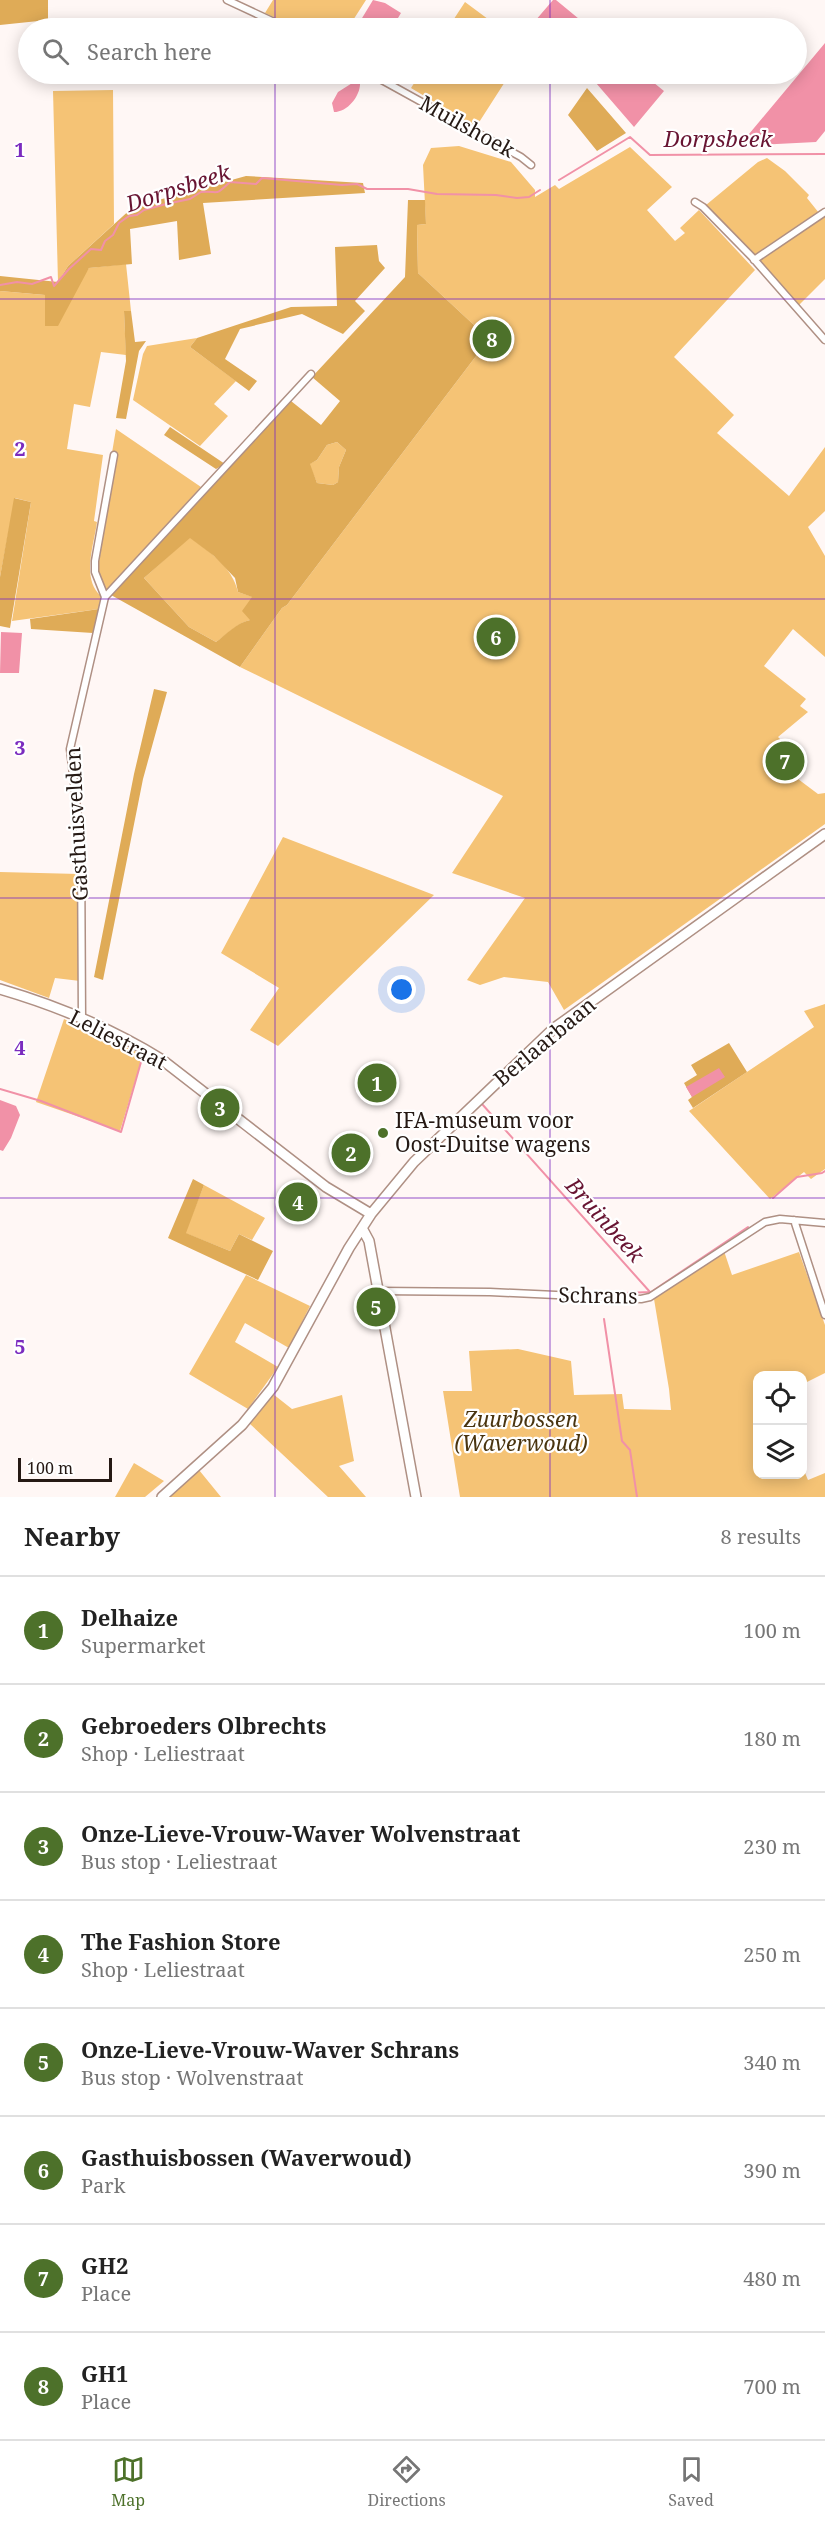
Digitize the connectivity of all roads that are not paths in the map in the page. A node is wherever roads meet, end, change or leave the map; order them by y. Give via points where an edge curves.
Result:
1 (227, 0) edge
2 (266, 18) edge
3 (389, 84) edge
4 (531, 165) dead end
5 (695, 202) dead end
6 (825, 212) edge
7 (754, 260) junction
8 (825, 340) edge
9 (311, 374) dead end
10 (114, 455) dead end
11 (105, 597) junction
12 (825, 834) edge
13 (0, 989) edge
14 (82, 1020) junction
15 (371, 1214) junction
16 (794, 1220) junction
17 (825, 1223) edge
18 (362, 1228) junction
19 (378, 1291) junction
20 (825, 1315) edge
21 (162, 1497) edge
22 (416, 1497) edge

1 - 2 street
3 - 4 street, Muilshoek
5 - 7 street
6 - 7 street
7 - 8 street
9 - 11 street, Gasthuisvelden
10 - 11 street via 95,561
11 - 14 street, Gasthuisvelden via 70,749 81,842
12 - 15 street, Berlaarbaan via 553,1029 414,1162
13 - 14 street, Leliestraat
14 - 15 street, Leliestraat via 143,1048 181,1072 326,1187
15 - 18 street, Berlaarbaan
16 - 17 street, Schrans
16 - 19 street, Schrans via 772,1220 754,1228 650,1297 641,1299
16 - 20 street
18 - 19 street via 369,1241
18 - 21 street, Berlaarbaan via 273,1387 242,1425
19 - 22 street

